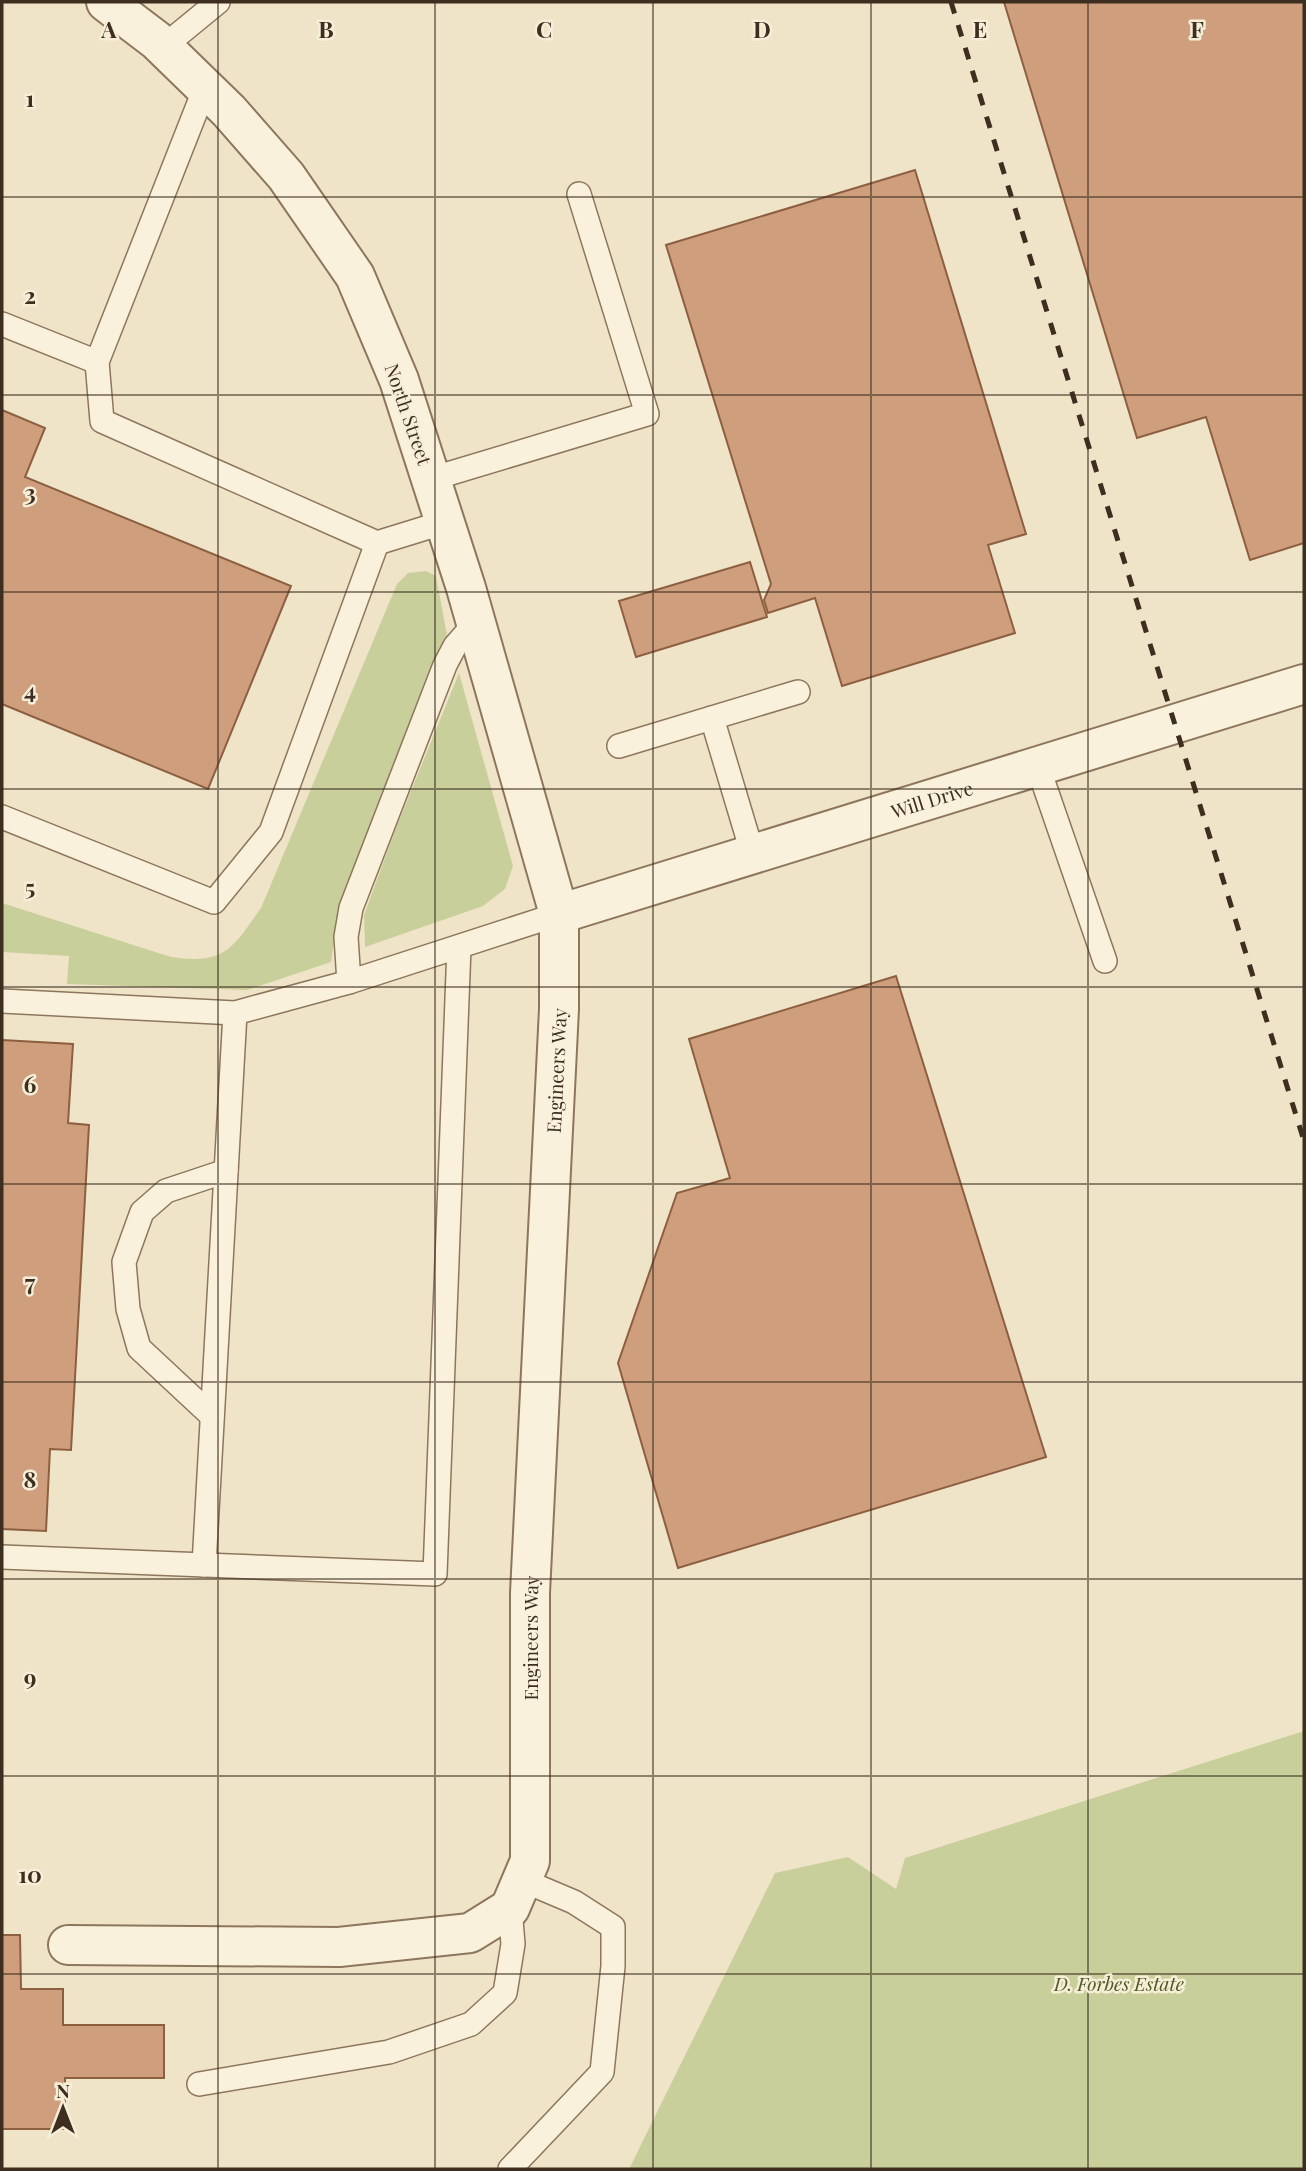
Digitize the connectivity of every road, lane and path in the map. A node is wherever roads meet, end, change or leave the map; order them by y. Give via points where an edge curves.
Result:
1 (106, 2) edge
2 (218, 2) edge
3 (163, 47) junction
4 (205, 88) junction
5 (579, 194) dead end
6 (2, 324) edge
7 (97, 362) junction
8 (431, 480) junction
9 (445, 522) junction
10 (377, 543) junction
11 (476, 622) junction
12 (1304, 684) edge
13 (797, 692) dead end
14 (712, 718) junction
15 (619, 746) dead end
16 (1038, 766) junction
17 (2, 817) edge
18 (753, 855) junction
19 (559, 914) junction
20 (459, 947) junction
21 (1105, 961) dead end
22 (349, 982) junction
23 (2, 1001) edge
24 (235, 1013) junction
25 (226, 1171) junction
26 (212, 1416) junction
27 (2, 1557) edge
28 (204, 1565) junction
29 (516, 1894) junction
30 (68, 1945) dead end
31 (199, 2084) dead end
32 (510, 2169) edge

1 - 3 street, North Street
2 - 3 lane
3 - 4 street, North Street
4 - 7 lane
4 - 8 street, North Street via 286,176 355,276 399,380
5 - 8 lane via 648,414
6 - 7 lane
7 - 10 lane via 102,421
8 - 9 street, North Street
9 - 10 lane
9 - 11 street, North Street
10 - 17 lane via 271,832 214,902
11 - 19 street, North Street
11 - 22 lane via 445,665 351,908 346,937
12 - 16 street, Will Drive
13 - 14 lane
14 - 15 lane
14 - 18 lane
16 - 18 street, Will Drive
16 - 21 lane
18 - 19 street, Will Drive
19 - 20 lane
19 - 29 street, Engineers Way via 559,1009 530,1593 530,1861
20 - 22 lane
20 - 28 lane via 435,1574
22 - 24 lane
23 - 24 lane
24 - 25 lane
25 - 26 lane
25 - 26 lane via 166,1191 142,1212 124,1262 128,1309 139,1348
26 - 28 lane
27 - 28 lane
29 - 30 street via 470,1933 339,1947
29 - 31 lane via 505,1993 471,2024 389,2052
29 - 32 lane via 574,1902 613,1927 613,1966 602,2072

